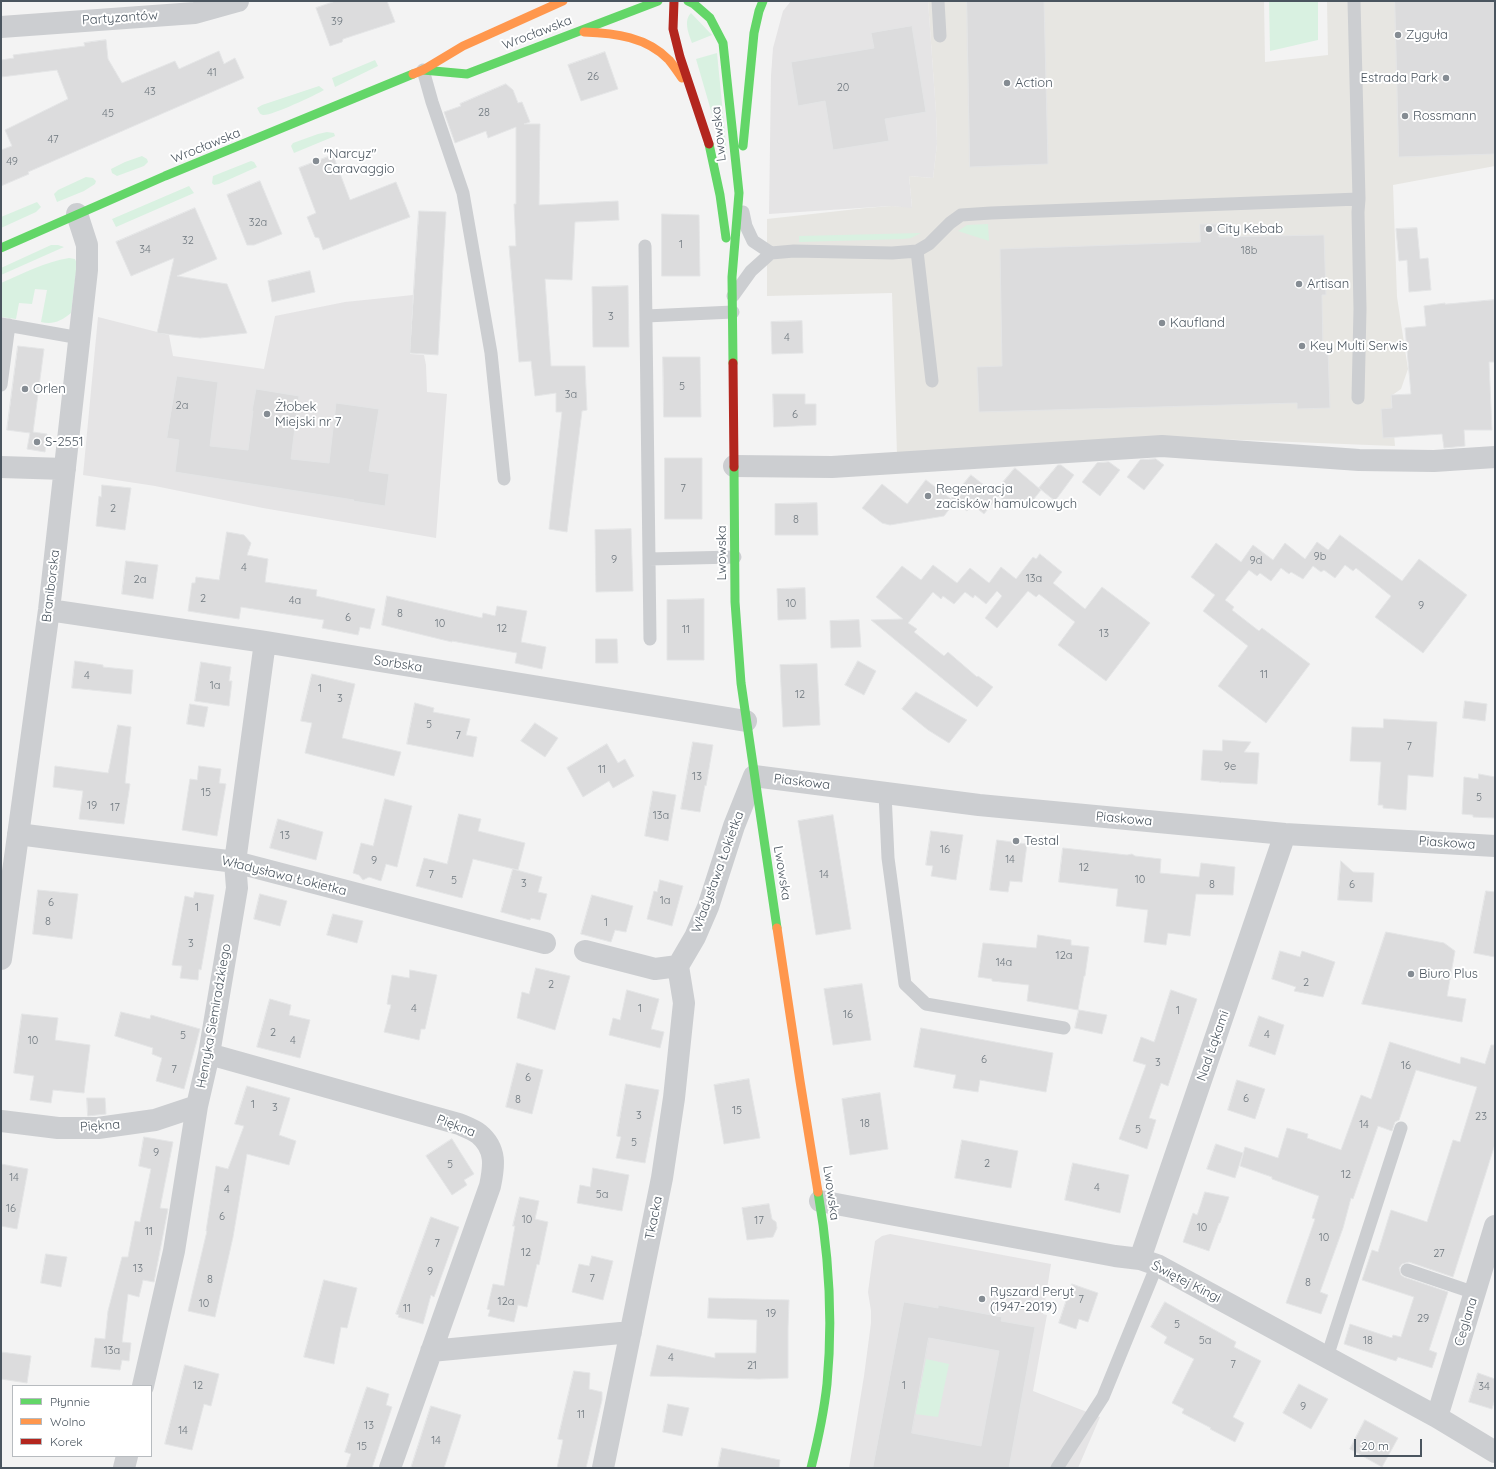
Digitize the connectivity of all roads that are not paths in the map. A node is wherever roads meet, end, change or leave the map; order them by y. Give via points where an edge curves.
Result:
1 (238, 1) edge
2 (564, 1) edge
3 (658, 1) edge
4 (674, 1) edge
5 (688, 1) edge
6 (763, 1) edge
7 (938, 1) edge
8 (1354, 1) edge
9 (1, 27) edge
10 (576, 32) junction
11 (940, 36) dead end
12 (423, 70) junction
13 (691, 91) junction
14 (739, 193) junction
15 (1359, 198) junction
16 (77, 214) junction
17 (645, 246) dead end
18 (1, 248) edge
19 (917, 251) junction
20 (771, 253) junction
21 (732, 277) junction
22 (733, 296) junction
23 (732, 312) junction
24 (646, 316) junction
25 (5, 325) edge
26 (80, 338) junction
27 (932, 381) dead end
28 (1, 385) edge
29 (1358, 398) dead end
30 (1495, 457) edge
31 (734, 466) junction
32 (1, 467) edge
33 (66, 469) junction
34 (504, 479) dead end
35 (735, 558) junction
36 (649, 559) junction
37 (48, 610) junction
38 (650, 639) dead end
39 (265, 642) junction
40 (746, 720) junction
41 (754, 776) junction
42 (885, 793) junction
43 (18, 834) junction
44 (1285, 834) junction
45 (1495, 846) edge
46 (235, 862) junction
47 (544, 943) dead end
48 (585, 951) dead end
49 (1, 959) edge
50 (678, 966) junction
51 (1064, 1028) dead end
52 (209, 1054) junction
53 (197, 1106) junction
54 (1, 1121) edge
55 (1401, 1128) dead end
56 (820, 1201) junction
57 (1495, 1226) edge
58 (1149, 1262) junction
59 (1407, 1270) dead end
60 (1475, 1293) junction
61 (631, 1332) junction
62 (431, 1351) junction
63 (1327, 1357) junction
64 (143, 1385) edge
65 (1437, 1417) junction
66 (1495, 1452) edge
67 (127, 1457) edge
68 (124, 1468) edge
69 (390, 1468) edge
70 (603, 1468) edge
71 (812, 1468) edge
72 (1058, 1468) edge

1 - 9 street, Partyzantów via 195,13
2 - 12 street, Wrocławska via 463,46
3 - 10 street, Wrocławska
4 - 13 street, Lwowska via 673,29
5 - 14 street, Lwowska via 710,18 723,43
6 - 14 street via 754,33
7 - 11 lane
8 - 15 lane
10 - 12 street, Wrocławska via 467,74
10 - 13 street via 638,38 670,61
12 - 16 street, Wrocławska
12 - 34 lane via 463,193 491,353
13 - 21 street, Lwowska via 709,143 720,195
14 - 20 lane via 746,226 753,241
14 - 21 street, Lwowska
15 - 19 lane via 961,216
15 - 29 lane
16 - 18 street, Wrocławska
16 - 26 street, Braniborska via 87,245
17 - 24 lane
19 - 20 lane
19 - 27 lane
20 - 22 lane via 751,271
21 - 22 street, Lwowska
22 - 23 street, Lwowska
23 - 24 lane
23 - 31 street, Lwowska
24 - 36 lane
25 - 26 lane
25 - 28 lane
26 - 33 street, Braniborska
30 - 31 street via 1434,461 1359,460 1162,446 832,468
31 - 35 street, Lwowska
32 - 33 street
33 - 37 street, Braniborska
35 - 36 lane
35 - 40 street, Lwowska via 735,602
36 - 38 lane
37 - 39 street, Sorbska
37 - 43 street, Braniborska
39 - 40 street, Sorbska
39 - 46 street, Henryka Siemiradzkiego
40 - 41 street, Lwowska
41 - 42 street, Piaskowa
41 - 50 street, Władysława Łokietka via 734,826 708,907 695,937
41 - 56 street, Lwowska
42 - 44 street, Piaskowa
42 - 51 lane via 888,858 905,984 926,1004
43 - 46 street, Władysława Łokietka
43 - 49 street, Braniborska
44 - 45 street, Piaskowa
44 - 58 street, Nad Łąkami
46 - 47 street, Władysława Łokietka
46 - 52 street, Henryka Siemiradzkiego via 237,888
48 - 50 street via 655,969
50 - 61 street, Tkacka via 684,1003 674,1098 662,1178
52 - 53 street, Henryka Siemiradzkiego
52 - 62 street, Piękna via 459,1124 479,1134 490,1147 494,1166 490,1186
53 - 54 street, Piękna via 155,1120 98,1128 58,1128
53 - 64 street, Henryka Siemiradzkiego via 174,1251
55 - 63 lane
56 - 58 street, Świętej Kingi
56 - 71 street, Lwowska via 827,1255 829,1346 827,1384
57 - 60 street, Ceglana
58 - 63 street, Świętej Kingi
58 - 72 lane via 1103,1397
59 - 60 lane
60 - 65 street, Ceglana
61 - 62 street
61 - 70 street, Tkacka
62 - 69 street, Piękna
63 - 65 street, Świętej Kingi
65 - 66 street, Świętej Kingi
67 - 68 street

